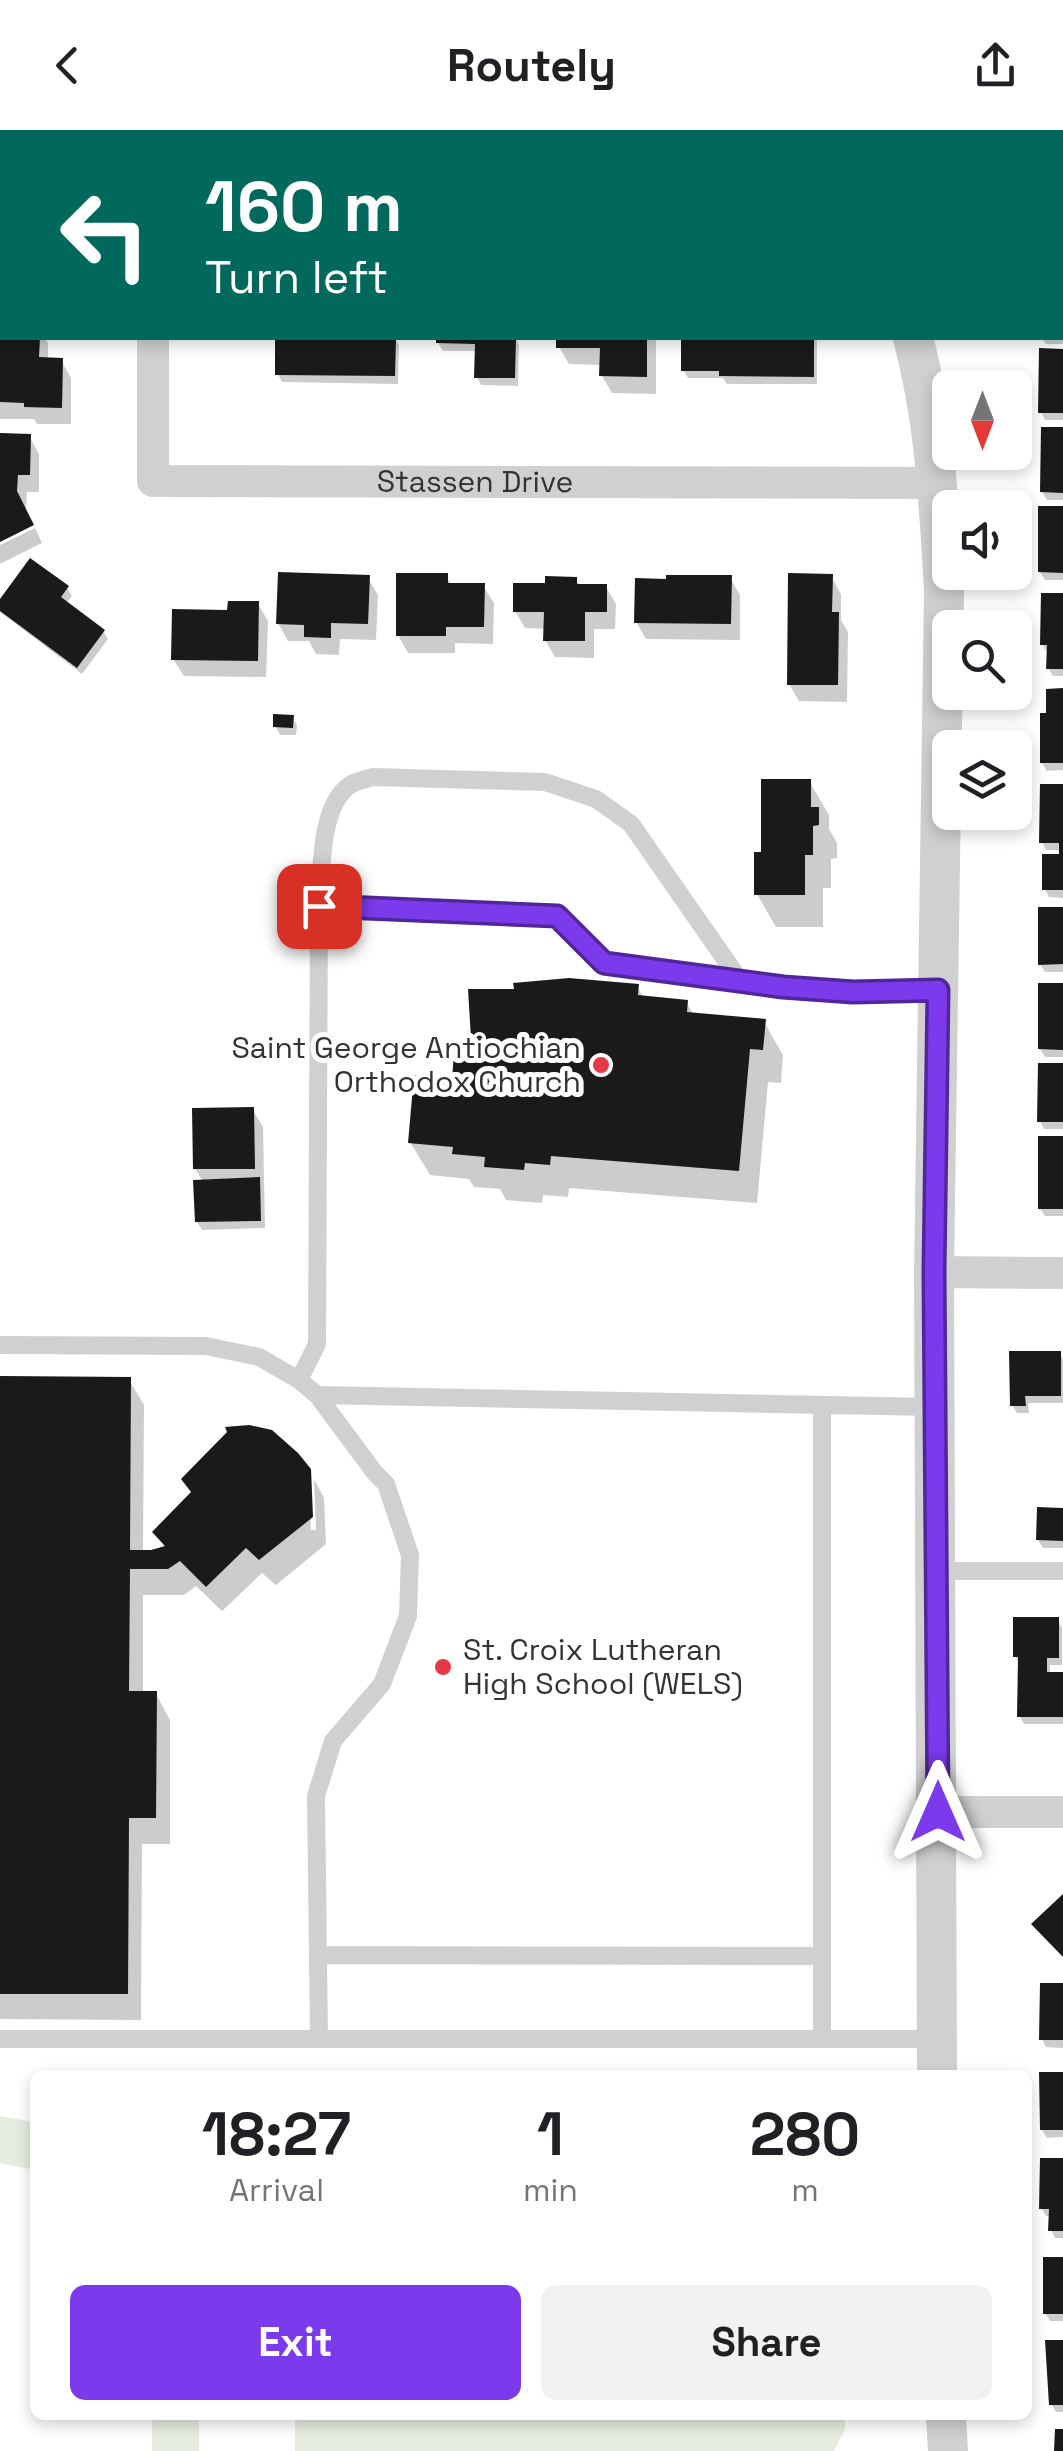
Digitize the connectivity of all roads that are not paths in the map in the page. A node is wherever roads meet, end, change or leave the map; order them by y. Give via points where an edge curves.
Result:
1 (153, 340) edge
2 (914, 340) edge
3 (938, 483) junction
4 (319, 906) junction
5 (741, 982) junction
6 (938, 990) junction
7 (934, 1272) junction
8 (1063, 1273) edge
9 (0, 1345) edge
10 (299, 1380) junction
11 (316, 1395) junction
12 (822, 1405) junction
13 (935, 1407) junction
14 (936, 1571) junction
15 (1063, 1572) edge
16 (938, 1812) junction
17 (1063, 1812) edge
18 (318, 1955) junction
19 (822, 1956) junction
20 (0, 2038) edge
21 (319, 2039) junction
22 (822, 2040) junction
23 (937, 2057) edge
24 (946, 2420) edge
25 (948, 2451) edge

1 - 3 street, Stassen Drive via 153,481
2 - 3 street
3 - 6 street via 944,590
4 - 5 lane via 557,916 604,963
4 - 5 lane via 325,833 334,803 351,784 374,777 544,782 596,798 632,824
4 - 10 lane via 318,1344
5 - 6 lane via 853,992
6 - 7 street
7 - 8 street
7 - 13 street
9 - 10 lane via 206,1346 258,1357
10 - 11 lane
11 - 12 lane
11 - 18 lane via 386,1484 410,1556 408,1616 390,1667 334,1741 316,1796
12 - 13 lane
12 - 19 lane
13 - 14 street
14 - 15 lane
14 - 16 street
16 - 17 street
16 - 23 street
18 - 19 lane
18 - 21 lane
19 - 22 lane
20 - 21 lane
21 - 22 lane
22 - 23 lane
24 - 25 street

